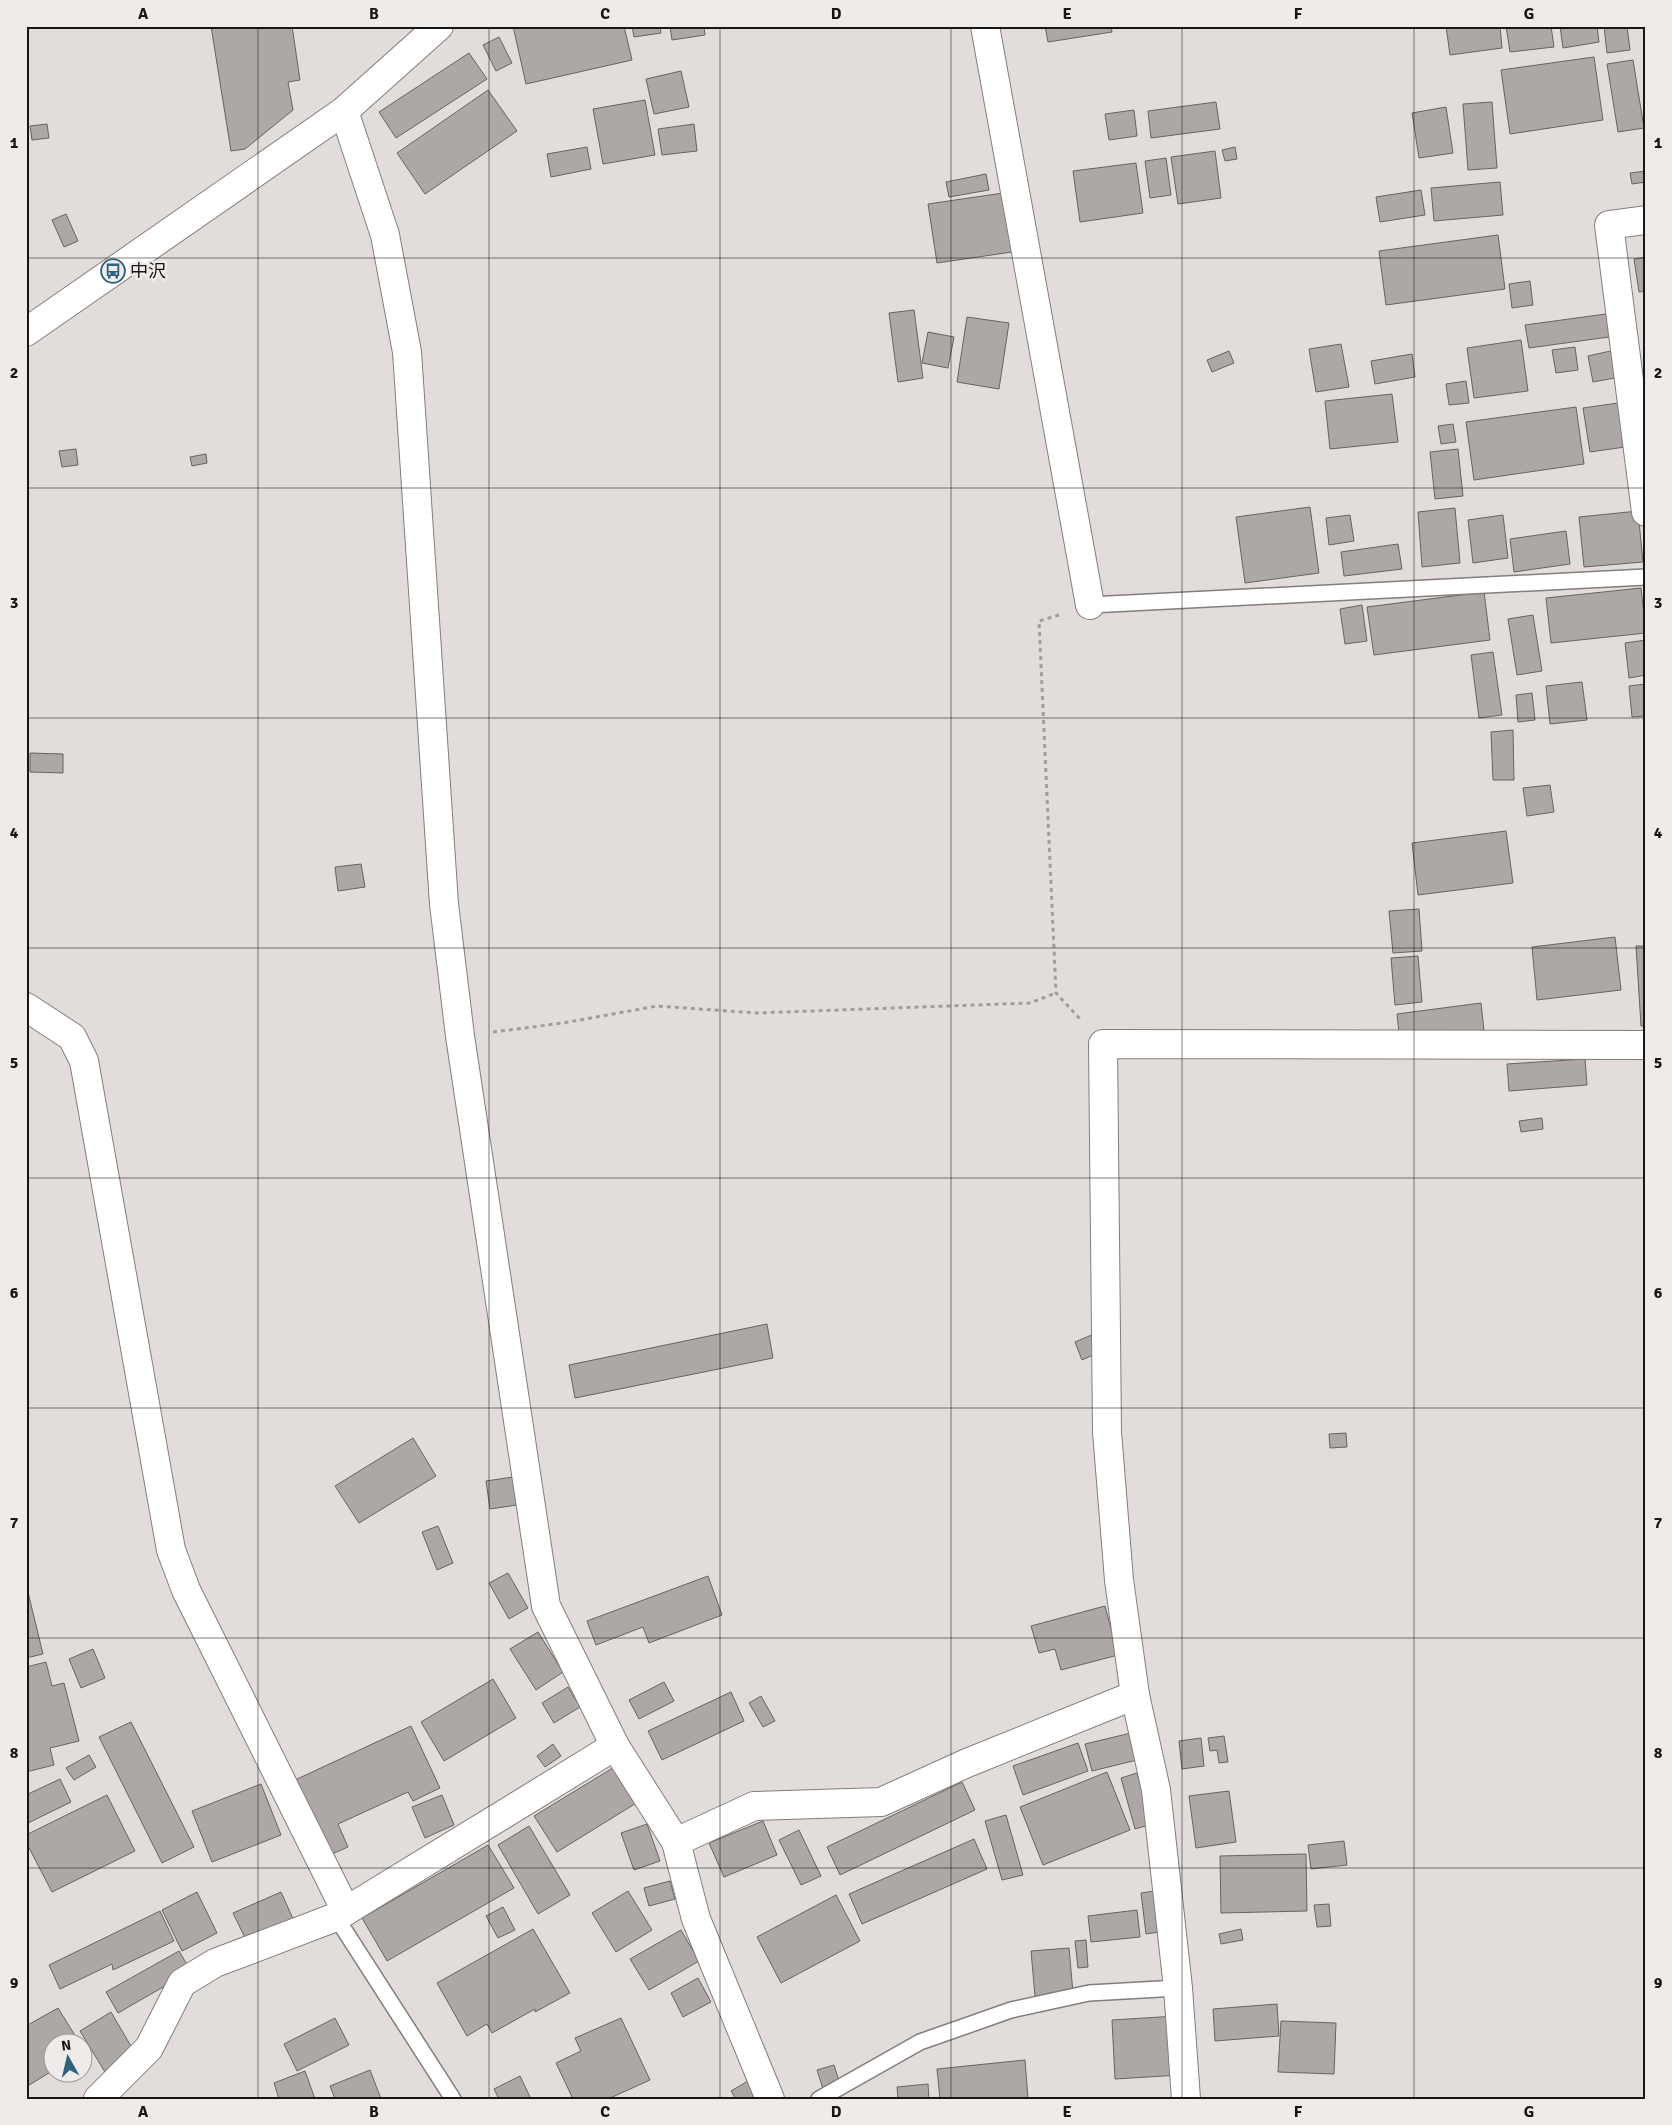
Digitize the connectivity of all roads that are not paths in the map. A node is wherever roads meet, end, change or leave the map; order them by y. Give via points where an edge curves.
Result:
1 (439, 26) edge
2 (985, 26) edge
3 (344, 110) junction
4 (1646, 220) edge
5 (26, 332) edge
6 (1646, 512) edge
7 (1646, 577) edge
8 (1090, 605) joint
9 (26, 1007) edge
10 (1646, 1046) edge
11 (1135, 1695) junction
12 (615, 1746) junction
13 (676, 1842) junction
14 (341, 1914) junction
15 (1178, 1988) junction
16 (98, 2099) edge
17 (453, 2099) edge
18 (770, 2099) edge
19 (819, 2099) edge
20 (1186, 2099) edge

1 - 3 street
2 - 8 street
3 - 5 street
3 - 12 street via 385,235 407,352 444,904 460,1036 546,1606
4 - 6 street via 1609,225
7 - 8 lane
9 - 14 street via 72,1037 84,1061 171,1550 186,1590
10 - 11 street via 1103,1044 1107,1432 1119,1580
11 - 13 street via 967,1763 881,1802 754,1806
11 - 15 street via 1156,1790
12 - 13 street
12 - 14 street
13 - 18 street via 696,1919
14 - 16 street via 215,1963 182,1983 149,2048
14 - 17 lane
15 - 19 lane via 1089,1993 1011,2010 920,2042
15 - 20 street

